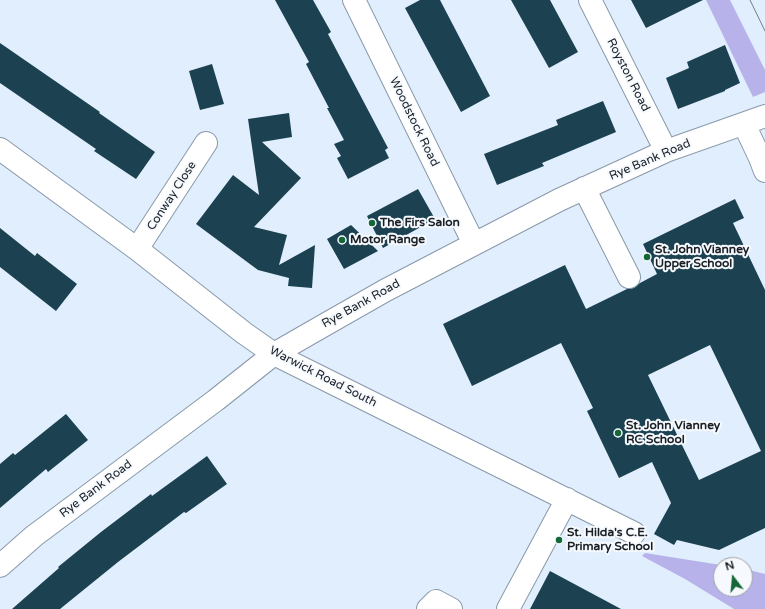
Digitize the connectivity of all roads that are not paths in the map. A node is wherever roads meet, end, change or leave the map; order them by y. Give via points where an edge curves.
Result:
1 (354, 0) edge
2 (590, 0) edge
3 (757, 119) edge
4 (206, 143) dead end
5 (0, 149) edge
6 (666, 151) junction
7 (765, 171) edge
8 (584, 188) junction
9 (474, 244) junction
10 (137, 249) junction
11 (629, 278) dead end
12 (274, 354) junction
13 (567, 499) junction
14 (634, 533) dead end
15 (0, 566) edge
16 (428, 609) edge
17 (451, 609) edge
18 (508, 609) edge

1 - 9 street, Woodstock Road
2 - 6 street, Royston Road
3 - 6 street, Rye Bank Road
3 - 7 street via 760,158
4 - 10 street, Conway Close
5 - 10 street, Warwick Road South
6 - 8 street, Rye Bank Road
8 - 9 street, Rye Bank Road
8 - 11 street
9 - 12 street, Rye Bank Road via 386,290
10 - 12 street, Warwick Road South
12 - 13 street, Warwick Road South
12 - 15 street, Rye Bank Road via 34,536
13 - 14 street, Warwick Road South
13 - 18 street
16 - 17 street via 436,601

